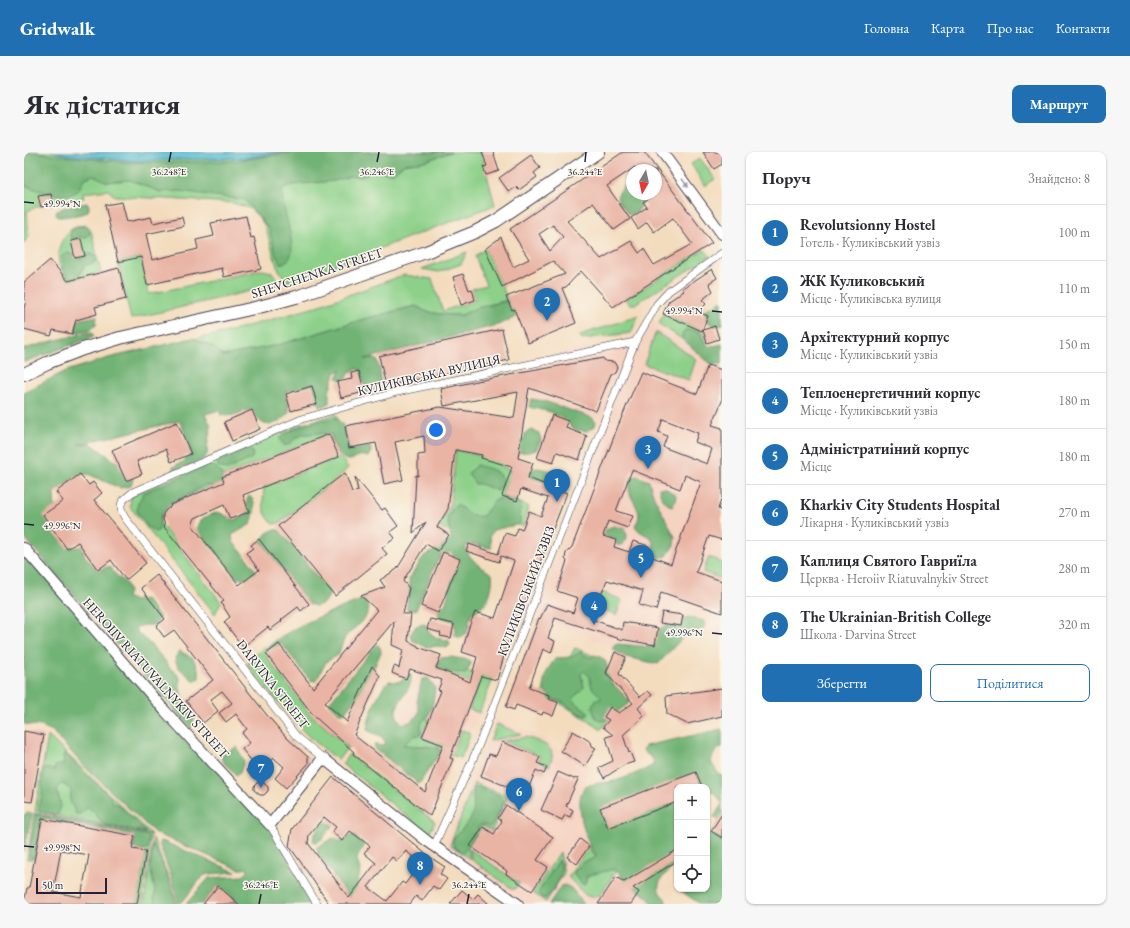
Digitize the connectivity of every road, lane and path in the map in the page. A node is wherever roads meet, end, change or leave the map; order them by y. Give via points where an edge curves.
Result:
1 (598, 152) edge
2 (662, 152) edge
3 (722, 234) edge
4 (722, 252) edge
5 (635, 342) junction
6 (24, 374) edge
7 (121, 504) joint
8 (24, 548) edge
9 (323, 758) junction
10 (270, 825) junction
11 (434, 846) junction
12 (318, 904) edge
13 (518, 904) edge

1 - 6 main road, SHEVCHENKA STREET via 496,221 426,252 296,297 83,349
2 -> 3 street
4 - 5 street via 669,291 657,304
5 - 7 street, КУЛИКІВСЬКА ВУЛИЦЯ via 397,392 302,419 133,492
5 - 11 street, КУЛИКІВСЬКИЙ УЗВІЗ via 476,752
7 - 9 street, DARVINA STREET via 120,511 125,518 296,736
8 - 10 street, HEROIIV RIATUVALNYKIV STREET via 166,712
9 - 10 street
9 - 11 street, DARVINA STREET
10 - 12 street
11 - 13 street, DARVINA STREET

